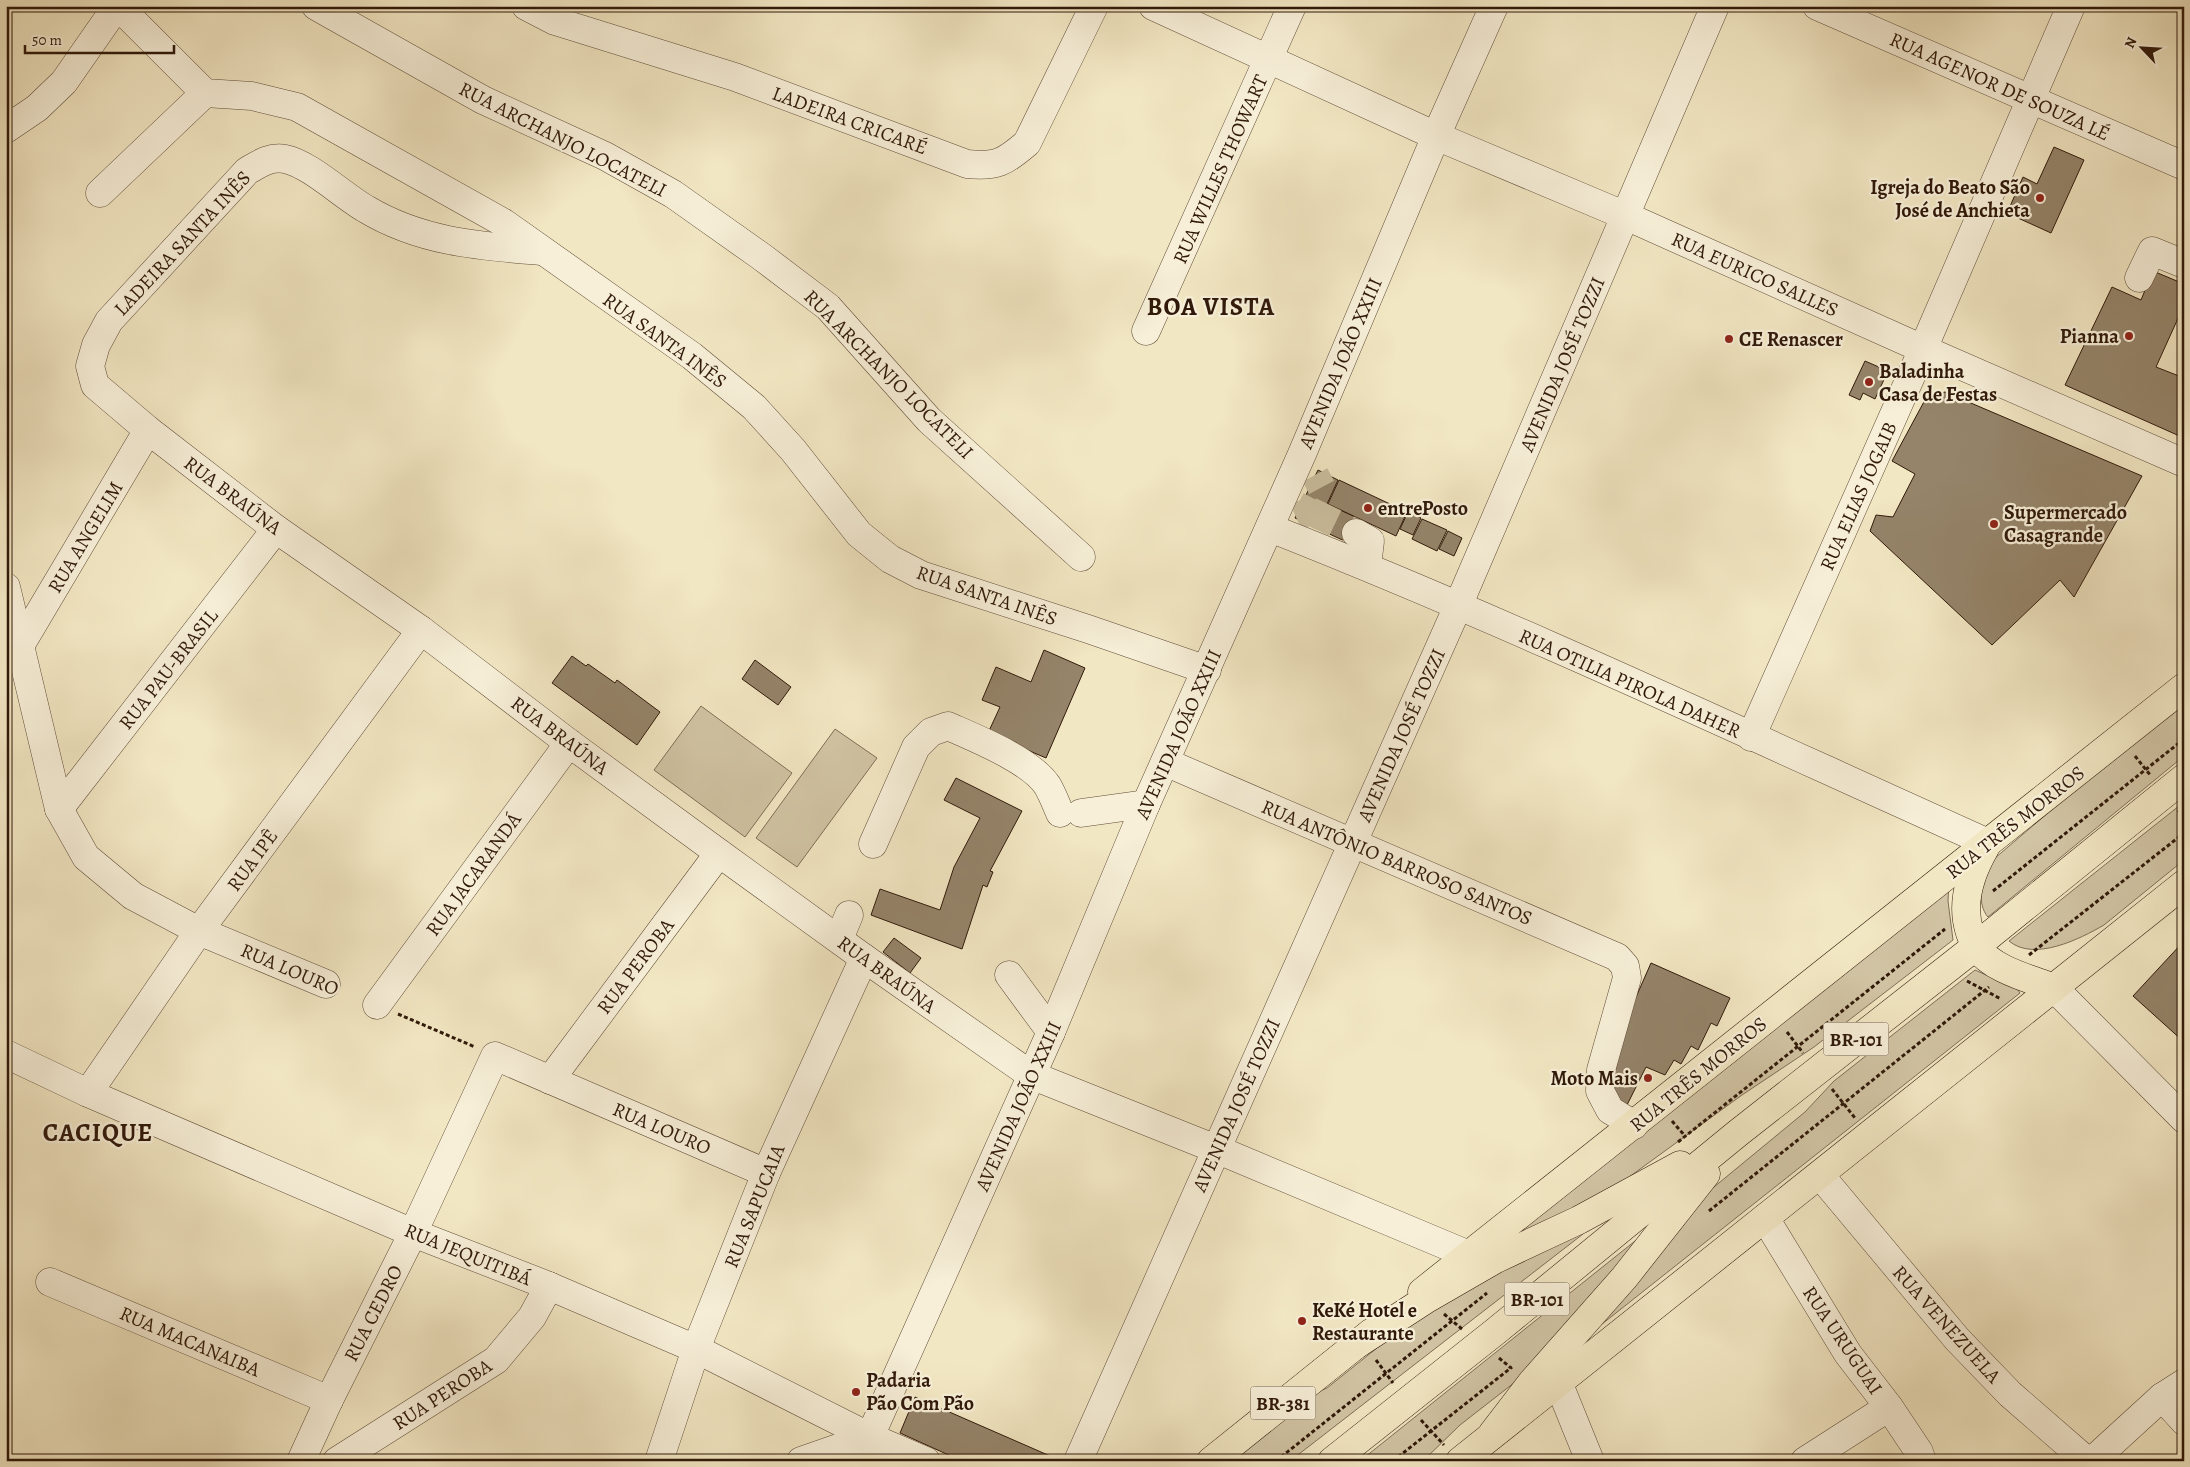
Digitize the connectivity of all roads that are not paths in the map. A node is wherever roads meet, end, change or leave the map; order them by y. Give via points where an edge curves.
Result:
1 (118, 6) edge
2 (316, 6) edge
3 (526, 6) edge
4 (1094, 6) edge
5 (1152, 6) edge
6 (1292, 6) edge
7 (1494, 6) edge
8 (1715, 6) edge
9 (1817, 6) edge
10 (2071, 6) edge
11 (1269, 60) junction
12 (205, 93) junction
13 (2030, 100) junction
14 (6, 129) edge
15 (1436, 136) junction
16 (2184, 166) edge
17 (100, 193) dead end
18 (1626, 216) junction
19 (541, 251) junction
20 (2184, 264) edge
21 (2139, 278) dead end
22 (1146, 331) dead end
23 (1923, 350) junction
24 (95, 385) joint
25 (148, 430) junction
26 (2184, 463) edge
27 (1279, 523) junction
28 (276, 529) junction
29 (1356, 533) tunnel mouth
30 (1081, 557) dead end
31 (1366, 566) junction
32 (6, 587) edge
33 (1458, 606) junction
34 (421, 630) junction
35 (21, 644) junction
36 (1207, 670) junction
37 (2184, 687) edge
38 (1751, 737) junction
39 (570, 743) junction
40 (1165, 762) junction
41 (2184, 778) edge
42 (1146, 804) junction
43 (59, 809) junction
44 (1353, 843) junction
45 (1988, 843) junction
46 (874, 844) dead end
47 (720, 853) junction
48 (2184, 884) edge
49 (849, 914) dead end
50 (199, 931) junction
51 (839, 939) junction
52 (1975, 947) junction
53 (864, 958) junction
54 (1009, 975) dead end
55 (326, 984) dead end
56 (2054, 988) junction
57 (377, 1005) road end
58 (1052, 1032) junction
59 (6, 1054) edge
60 (495, 1056) joint
61 (1032, 1076) junction
62 (550, 1080) junction
63 (88, 1093) junction
64 (2184, 1119) edge
65 (1634, 1125) junction
66 (1738, 1133) junction
67 (1216, 1149) junction
68 (766, 1173) junction
69 (1820, 1175) junction
70 (1765, 1218) junction
71 (413, 1233) junction
72 (1469, 1255) junction
73 (50, 1282) dead end
74 (549, 1286) junction
75 (1354, 1346) junction
76 (696, 1349) junction
77 (1558, 1382) junction
78 (2173, 1390) edge
79 (329, 1400) junction
80 (1889, 1407) junction
81 (2184, 1421) edge
82 (1492, 1434) junction
83 (865, 1449) edge
84 (301, 1461) edge
85 (337, 1461) edge
86 (659, 1461) edge
87 (801, 1461) edge
88 (926, 1461) edge
89 (1078, 1461) edge
90 (1211, 1461) edge
91 (1332, 1461) edge
92 (1460, 1461) edge
93 (1590, 1461) edge
94 (1805, 1461) edge
95 (1922, 1461) edge
96 (2088, 1461) edge
97 (2092, 1461) edge

1 - 12 street
1 - 14 street via 64,82 37,108
2 - 30 street, RUA ARCHANJO LOCATELI via 483,100 605,156 673,194 762,257 828,307 929,420
3 - 4 street, LADEIRA CRICARÉ via 555,21 735,77 967,164 987,166 1009,159 1027,143
5 - 11 street, RUA EURICO SALLES
6 - 11 street, RUA WILLES THOWART
7 - 15 street, AVENIDA JOÃO XXIII
8 - 18 street, AVENIDA JOSÉ TOZZI
9 - 13 street, RUA AGENOR DE SOUZA LÉ
10 - 13 street, RUA ELIAS JOGAIB
11 - 15 street, RUA EURICO SALLES
11 - 22 street, RUA WILLES THOWART
12 - 17 street
12 - 19 street, RUA SANTA INÊS via 252,96 298,107 504,223
13 - 16 street, RUA AGENOR DE SOUZA LÉ
13 - 23 street, RUA ELIAS JOGAIB
15 - 18 street, RUA EURICO SALLES
15 - 27 street, AVENIDA JOÃO XXIII via 1309,465
18 - 23 street, RUA EURICO SALLES
18 - 33 street, AVENIDA JOSÉ TOZZI
19 - 24 street, LADEIRA SANTA INÊS via 478,246 410,232 366,209 306,168 286,159 268,159 246,172 109,321 96,345 90,366
19 - 36 street, RUA SANTA INÊS via 692,356 754,407 793,450 859,534 890,559 921,575
20 - 21 street via 2152,251
23 - 26 street, RUA EURICO SALLES
23 - 38 street, RUA ELIAS JOGAIB
24 - 25 street, RUA BRAÚNA
25 - 28 street, RUA BRAÚNA
25 - 35 street, RUA ANGELIM
27 - 31 street, RUA OTILIA PIROLA DAHER
27 - 36 street, AVENIDA JOÃO XXIII
28 - 34 street, RUA BRAÚNA
28 - 43 street, RUA PAU-BRASIL
29 - 31 street via 1370,541
31 - 33 street, RUA OTILIA PIROLA DAHER
32 - 35 street, RUA LOURO
33 - 38 street, RUA OTILIA PIROLA DAHER
33 - 44 street, AVENIDA JOSÉ TOZZI
34 - 39 street, RUA BRAÚNA
34 - 50 street, RUA IPÊ
35 - 43 street, RUA LOURO
36 - 40 street, AVENIDA JOÃO XXIII
37 - 45 main road, RUA TRÊS MORROS / BR-381
38 - 45 street, RUA OTILIA PIROLA DAHER
39 - 47 street, RUA BRAÚNA
39 - 57 street, RUA JACARANDÁ
40 - 42 street, AVENIDA JOÃO XXIII
40 - 44 street, RUA ANTÔNIO BARROSO SANTOS
41 - 52 main road, BR-101
42 - 46 street via 1070,813 1034,772 992,745 948,726 931,732 916,747
42 - 58 street, AVENIDA JOÃO XXIII
43 - 50 street, RUA LOURO via 86,857 133,896
44 - 65 street, RUA ANTÔNIO BARROSO SANTOS via 1617,957 1625,966 1628,978 1601,1070 1600,1091 1610,1110
44 - 67 street, AVENIDA JOSÉ TOZZI
45 - 52 main road via 1970,880 1966,912
45 - 65 main road, RUA TRÊS MORROS / BR-381
47 - 51 street, RUA BRAÚNA
47 - 62 street, RUA PEROBA
48 - 56 main road
49 - 51 street
50 - 55 street, RUA LOURO
50 - 63 street, RUA IPÊ
51 - 53 street, RUA BRAÚNA
52 - 56 main road via 2008,971
52 - 66 main road, BR-101
53 - 61 street, RUA BRAÚNA
53 - 68 street, RUA SAPUCAIA
54 - 58 street
56 - 64 street
56 - 69 main road
58 - 61 street, AVENIDA JOÃO XXIII
59 - 63 street, RUA JEQUITIBÁ
60 - 62 street, RUA LOURO
60 - 71 street, RUA CEDRO
61 - 67 street, RUA BRAÚNA
61 - 83 street, AVENIDA JOÃO XXIII
62 - 68 street, RUA LOURO
63 - 71 street, RUA JEQUITIBÁ
65 - 72 main road, RUA TRÊS MORROS / BR-381
66 - 75 main road via 1579,1220 1496,1259
66 - 82 main road via 1624,1278 1532,1382
66 - 91 main road, BR-101 via 1496,1332
67 - 72 street, RUA BRAÚNA
67 - 89 street, AVENIDA JOSÉ TOZZI
68 - 76 street, RUA SAPUCAIA
69 - 70 main road
69 - 96 street, RUA VENEZUELA via 1956,1339 2010,1394
70 - 77 main road
70 - 80 street, RUA URUGUAI via 1848,1354
71 - 74 street, RUA JEQUITIBÁ
71 - 79 street, RUA CEDRO
72 - 75 main road, RUA TRÊS MORROS / BR-381
73 - 79 street, RUA MACANAIBA
74 - 76 street, RUA JEQUITIBÁ
74 - 85 street, RUA PEROBA via 532,1317 496,1360
75 - 90 main road, RUA TRÊS MORROS / BR-381
76 - 83 street, RUA JEQUITIBÁ
76 - 86 street, RUA SAPUCAIA
77 - 82 main road
77 - 93 street
78 - 81 street
78 - 97 street
79 - 84 street, RUA CEDRO
80 - 94 street
80 - 95 street, RUA URUGUAI
82 - 92 main road
83 - 87 street
83 - 88 street, RUA JEQUITIBÁ

